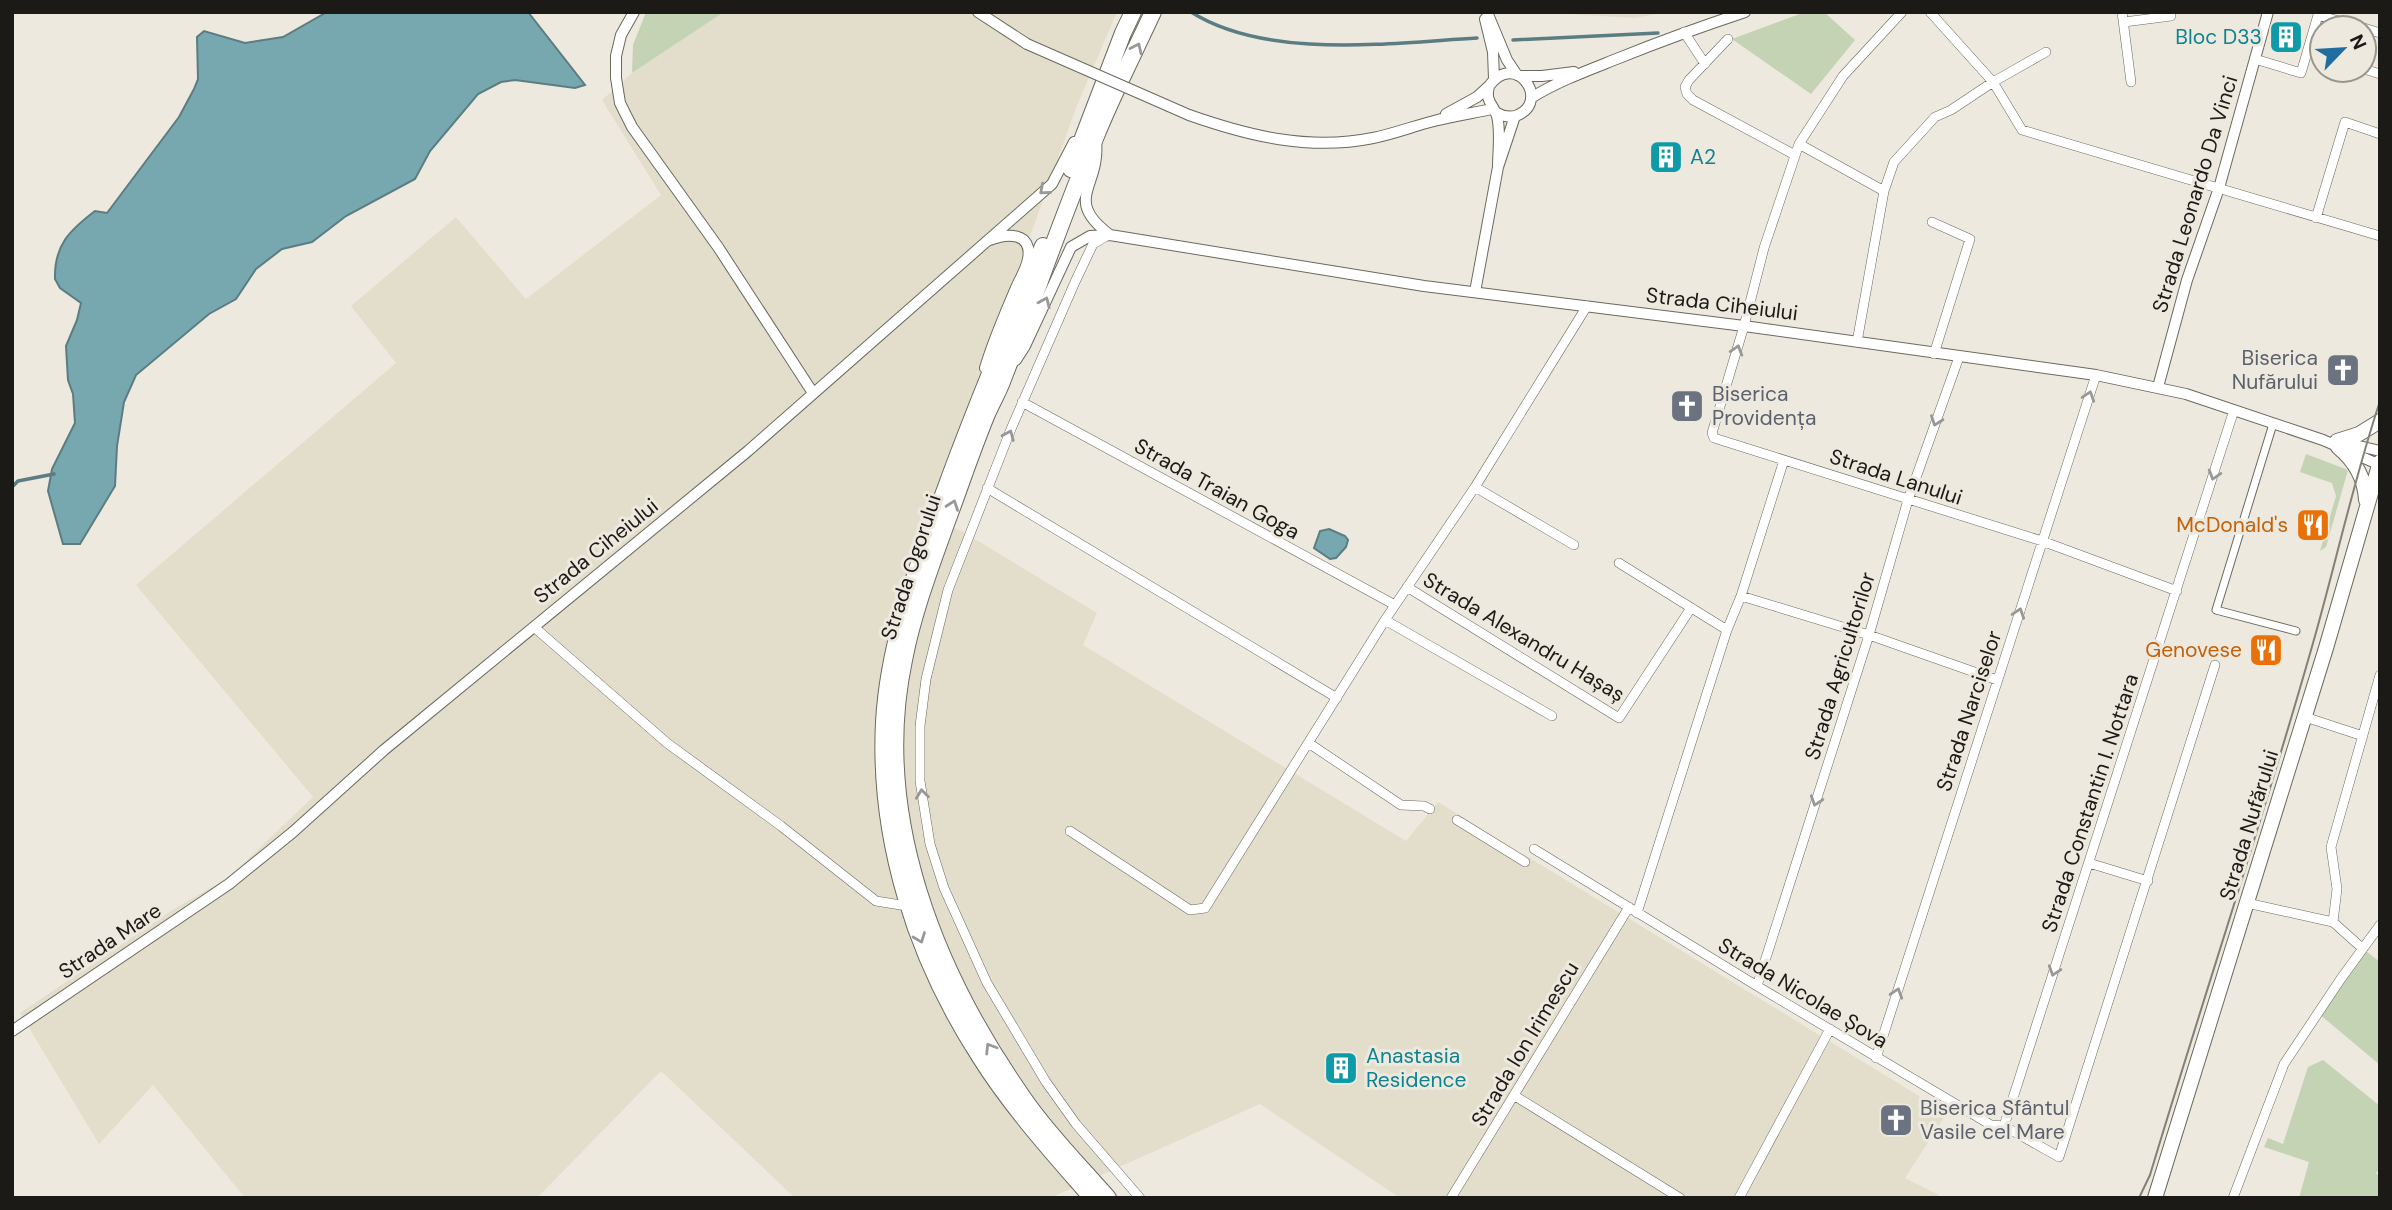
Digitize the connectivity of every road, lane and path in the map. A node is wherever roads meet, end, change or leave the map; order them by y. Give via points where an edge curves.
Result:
1 (634, 12) edge
2 (978, 12) edge
3 (1131, 12) edge
4 (1153, 12) edge
5 (1486, 12) edge
6 (1745, 12) edge
7 (1902, 12) edge
8 (1930, 12) edge
9 (2268, 12) edge
10 (2171, 16) dead end
11 (2123, 17) edge
12 (1684, 32) junction
13 (1728, 39) dead end
14 (2308, 50) edge
15 (2046, 52) dead end
16 (2307, 53) joint
17 (2255, 59) junction
18 (1705, 64) junction
19 (1587, 70) junction
20 (1518, 75) junction
21 (1492, 82) junction
22 (1993, 82) junction
23 (2131, 82) dead end
24 (1101, 89) junction
25 (1531, 98) junction
26 (1494, 111) junction
27 (1515, 116) junction
28 (1434, 121) junction
29 (2380, 134) edge
30 (1096, 136) junction
31 (1799, 145) junction
32 (1795, 155) junction
33 (1498, 167) junction
34 (2218, 188) junction
35 (1884, 191) junction
36 (2316, 218) junction
37 (1932, 222) dead end
38 (1110, 235) junction
39 (2380, 236) edge
40 (984, 243) junction
41 (1475, 292) junction
42 (1587, 306) junction
43 (1744, 326) junction
44 (1857, 342) junction
45 (1934, 354) junction
46 (1959, 357) junction
47 (2096, 375) junction
48 (1002, 383) junction
49 (2158, 387) junction
50 (813, 393) junction
51 (981, 394) junction
52 (1022, 402) junction
53 (2234, 410) junction
54 (2380, 421) edge
55 (2273, 424) junction
56 (2333, 443) junction
57 (2380, 451) edge
58 (1784, 460) junction
59 (2380, 464) edge
60 (1475, 487) junction
61 (986, 488) junction
62 (1908, 500) junction
63 (2373, 507) edge
64 (2042, 541) junction
65 (1574, 545) dead end
66 (1619, 563) dead end
67 (1407, 587) junction
68 (2177, 591) junction
69 (1741, 596) junction
70 (1395, 605) junction
71 (1691, 608) junction
72 (1385, 620) junction
73 (534, 626) junction
74 (1727, 629) junction
75 (2296, 631) dead end
76 (1869, 635) junction
77 (2215, 664) dead end
78 (2380, 675) edge
79 (1997, 680) junction
80 (1337, 698) junction
81 (1552, 716) dead end
82 (2305, 717) junction
83 (2363, 736) junction
84 (1310, 744) junction
85 (1430, 809) dead end
86 (1457, 820) dead end
87 (1070, 831) dead end
88 (1534, 849) dead end
89 (1525, 862) dead end
90 (2089, 863) junction
91 (2148, 881) junction
92 (229, 884) joint
93 (2248, 903) junction
94 (907, 906) junction
95 (1633, 910) junction
96 (2333, 922) junction
97 (2380, 925) edge
98 (2362, 948) junction
99 (1757, 986) junction
100 (1830, 1029) junction
101 (12, 1031) edge
102 (1876, 1058) junction
103 (1515, 1096) junction
104 (2004, 1126) junction
105 (1453, 1194) edge
106 (1092, 1198) edge
107 (1108, 1198) edge
108 (1140, 1198) edge
109 (1680, 1198) edge
110 (1740, 1198) edge
111 (2155, 1198) edge
112 (2233, 1198) edge

1 - 50 street via 621,35 617,56 620,103
2 - 28 street, bridge via 1027,44 1241,133 1304,143 1371,138
3 - 24 highway, Strada Ogorului
30 -> 4 highway, Strada Ogorului
5 - 20 street
5 - 21 street via 1493,52
6 - 12 street
7 - 31 street via 1843,76
8 - 22 street
9 - 17 street, Strada Leonardo Da Vinci
10 - 11 street
11 - 23 street
12 - 18 street
12 - 19 street
13 - 18 street
14 - 16 street
15 - 22 street
16 - 17 street via 2301,73
17 - 34 street, Strada Leonardo Da Vinci
18 - 32 street via 1689,80 1687,94
19 - 20 street
19 - 25 street
20 - 21 street via 1508,73
20 - 25 street via 1529,85
21 - 26 street via 1487,94
21 - 28 street via 1477,97
22 - 34 street via 2022,130
22 - 35 street via 1935,117 1894,162
24 -> 40 street, Strada Ciheiului via 1052,184
24 - 51 highway, Strada Ogorului
25 - 27 street via 1526,110
26 - 27 street
26 - 28 street
26 - 33 street
27 - 33 street
29 - 36 street via 2345,122
30 - 38 street via 1096,160 1085,205 1092,220
30 - 48 highway, Strada Ogorului
31 - 32 street
31 - 35 street
32 - 43 street
33 - 41 street
34 - 36 street
34 - 49 street, Strada Leonardo Da Vinci
35 - 44 street
36 - 39 street
37 - 45 street via 1970,239
38 - 41 street, Strada Ciheiului
48 -> 38 street, Strada Ciheiului via 1026,346 1072,247 1090,236
38 - 52 street via 1093,244
40 - 50 street, Strada Ciheiului
40 - 51 street, Strada Ciheiului via 1001,235 1018,236 1028,258 994,340
41 - 42 street, Strada Ciheiului
42 - 43 street, Strada Ciheiului
42 - 60 street
43 - 44 street, Strada Ciheiului
58 -> 43 street, Strada Lanului via 1714,439 1712,433
44 - 45 street, Strada Ciheiului
45 - 46 street, Strada Ciheiului
46 - 47 street, Strada Ciheiului
46 -> 62 street, Strada Agricultorilor
47 - 49 street, Strada Ciheiului
64 -> 47 street, Strada Narciselor
107 -> 48 highway, Strada Ogorului via 1026,1102 987,1043 952,979 922,906 903,825 896,731 903,662 972,453
49 - 53 street, Strada Ciheiului
50 - 73 street, Strada Ciheiului
51 - 94 highway, Strada Ogorului via 913,578 889,677 884,722 887,805
61 -> 52 street
52 - 70 street, Strada Traian Goga
53 - 55 street, Strada Ciheiului
53 -> 68 street, Strada Constantin I. Nottara
54 - 56 main road
55 - 56 street, Strada Ciheiului
55 - 75 street via 2216,610
56 - 57 street, Strada Ciheiului
56 - 59 street, Strada Ciheiului
56 - 63 main road via 2361,475
58 - 62 street, Strada Lanului
58 - 69 street
59 - 63 main road
60 - 65 street
60 - 67 street
61 - 80 street
108 -> 61 street via 1076,1124 1018,1038 963,933 930,844 920,781 925,691 944,600
62 - 64 street, Strada Lanului
62 - 76 street, Strada Agricultorilor
63 - 82 main road, Strada Nufărului via 2363,538 2353,551
64 - 68 street, Strada Lanului
79 -> 64 street, Strada Narciselor
66 - 71 street
67 - 70 street
67 - 71 street, Strada Alexandru Hașaș via 1619,718
68 - 90 street, Strada Constantin I. Nottara
69 - 74 street
69 - 76 street
70 - 72 street
71 - 74 street
72 - 80 street
72 - 81 street
73 - 92 street, Strada Ciheiului
73 - 94 street via 667,743 877,901
74 - 95 street
76 - 79 street
76 -> 99 street, Strada Agricultorilor
77 - 91 street
78 - 83 street
102 -> 79 street, Strada Narciselor
80 - 84 street
82 - 83 street
82 - 93 main road, Strada Nufărului
83 - 96 street via 2331,847 2337,889
84 - 85 street via 1401,805
84 - 87 street via 1205,908 1190,910
86 - 89 street
88 - 95 street, Strada Nicolae Șova
90 - 91 street
90 -> 104 street, Strada Constantin I. Nottara
91 - 104 street, Strada Nicolae Șova via 2059,1157
92 - 101 street, Strada Mare
93 - 96 street
93 - 111 main road, Strada Nufărului
94 -> 106 highway, Strada Ogorului via 942,989 980,1058
95 - 99 street, Strada Nicolae Șova
95 - 103 street, Strada Ion Irimescu
96 - 98 street
97 - 98 street
98 - 112 street via 2284,1064
99 - 100 street, Strada Nicolae Șova
100 - 102 street, Strada Nicolae Șova
100 - 110 street
102 - 104 street, Strada Nicolae Șova via 1991,1125
103 - 105 street, Strada Ion Irimescu
103 - 109 street

